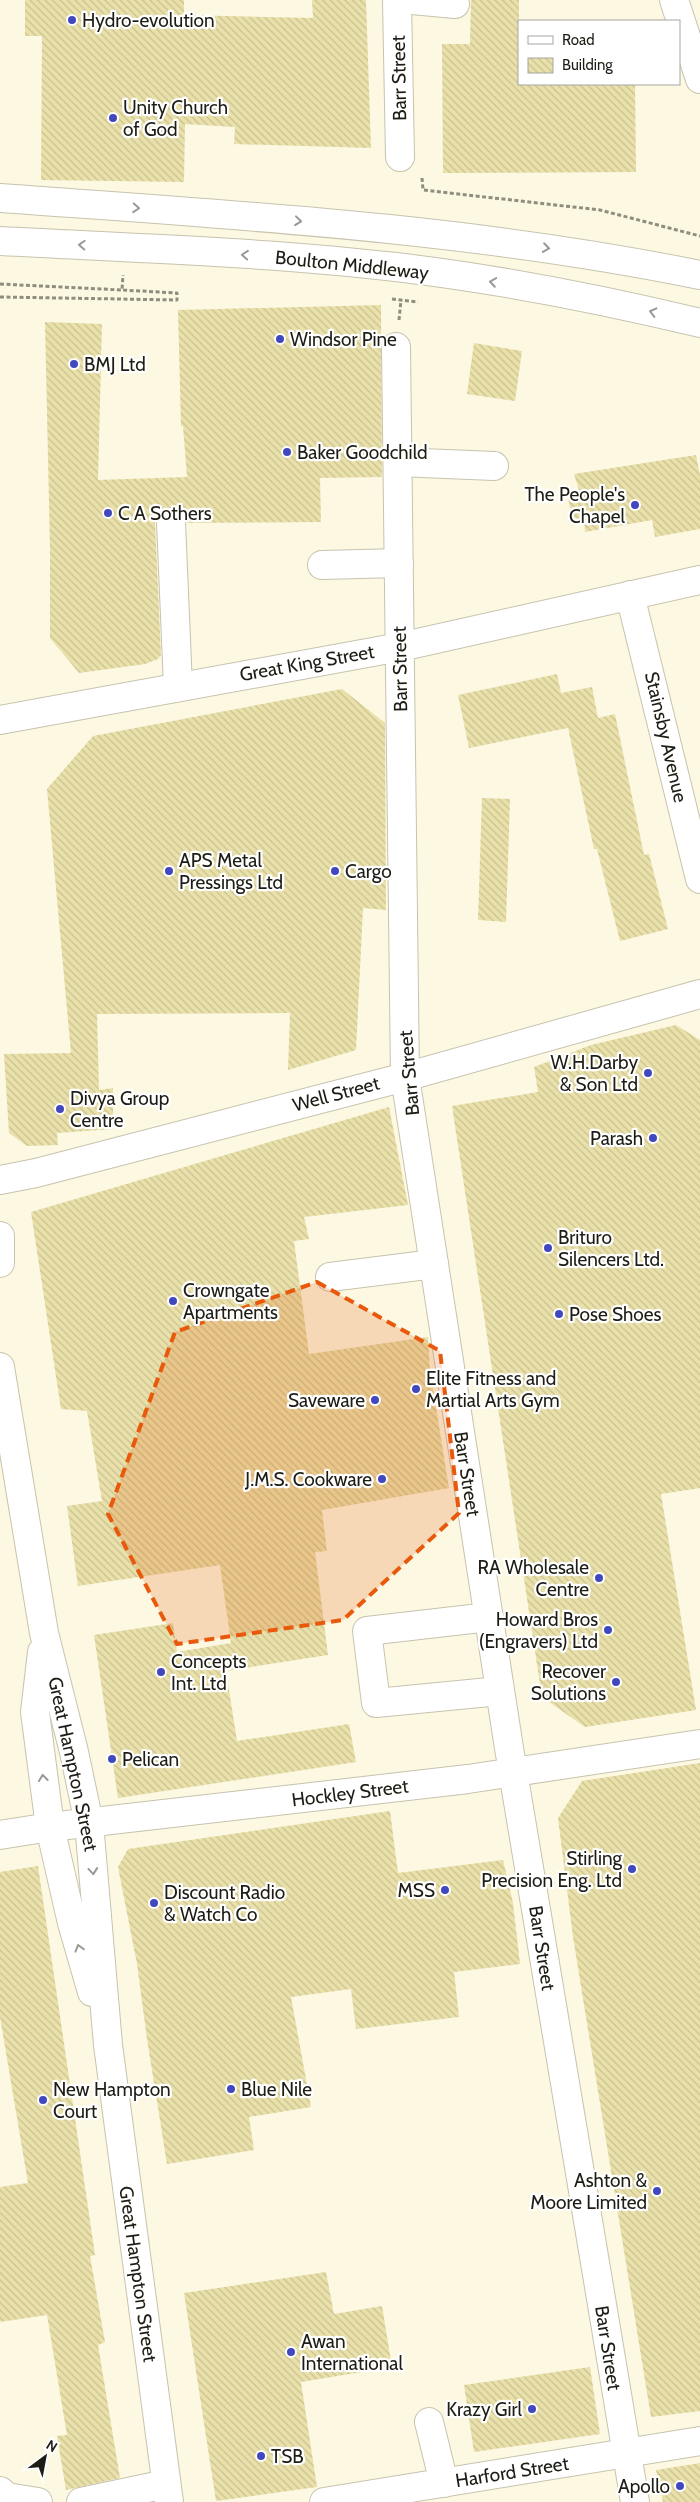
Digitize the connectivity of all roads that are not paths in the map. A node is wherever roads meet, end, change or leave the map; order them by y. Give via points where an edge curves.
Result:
1 (397, 0) edge
2 (412, 0) edge
3 (674, 0) edge
4 (455, 4) dead end
5 (678, 20) edge
6 (680, 31) edge
7 (684, 51) edge
8 (700, 79) edge
9 (400, 157) road end
10 (0, 198) edge
11 (0, 241) edge
12 (700, 275) edge
13 (700, 323) edge
14 (396, 347) dead end
15 (398, 462) junction
16 (494, 466) dead end
17 (170, 522) dead end
18 (399, 563) junction
19 (322, 565) dead end
20 (700, 580) edge
21 (630, 595) junction
22 (400, 647) junction
23 (178, 687) junction
24 (0, 720) edge
25 (700, 880) edge
26 (700, 994) edge
27 (405, 1077) junction
28 (0, 1180) edge
29 (0, 1236) edge
30 (0, 1263) edge
31 (434, 1264) junction
32 (330, 1277) dead end
33 (0, 1367) edge
34 (489, 1617) junction
35 (44, 1633) junction
36 (500, 1691) junction
37 (700, 1744) edge
38 (514, 1773) junction
39 (89, 1823) junction
40 (50, 1827) junction
41 (0, 1836) edge
42 (108, 2045) junction
43 (429, 2422) dead end
44 (700, 2441) edge
45 (626, 2454) junction
46 (444, 2483) junction
47 (0, 2491) edge
48 (168, 2493) edge
49 (38, 2502) edge
50 (81, 2502) edge
51 (324, 2502) edge
52 (634, 2502) edge

1 - 9 main road, Barr Street
2 - 4 main road
3 - 5 main road
6 - 7 main road
7 - 8 main road
10 -> 12 main road, Boulton Middleway via 218,214 476,239 613,257
13 -> 11 main road, Boulton Middleway via 598,298 396,267 228,253
14 - 15 main road, Barr Street
15 - 16 main road
15 - 18 main road, Barr Street
17 - 23 main road
18 - 19 main road
18 - 22 main road, Barr Street
20 - 21 main road, Great King Street
21 - 22 main road, Great King Street
21 - 25 main road, Stainsby Avenue
22 - 23 main road, Great King Street
22 - 27 main road, Barr Street
23 - 24 main road, Great King Street
26 - 27 main road, Well Street
27 - 28 main road, Well Street
27 - 31 main road, Barr Street
29 - 30 main road
31 - 32 main road
31 - 34 main road, Barr Street
33 - 35 main road, Great Hampton Street
34 - 36 main road, Barr Street
34 - 36 main road via 367,1631 376,1703
35 - 39 main road, Great Hampton Street
40 -> 35 main road, Great Hampton Street via 35,1712
36 - 38 main road, Barr Street
37 - 38 main road, Hockley Street
38 - 39 main road, Hockley Street
38 - 45 main road, Barr Street
39 - 40 main road, Hockley Street
39 -> 42 main road, Great Hampton Street
40 - 41 main road, Hockley Street
42 -> 40 main road, Great Hampton Street via 72,1923
42 - 48 main road, Great Hampton Street
43 - 46 main road
44 - 45 main road, Harford Street
45 - 46 main road, Harford Street
45 - 52 main road, Barr Street
46 - 51 main road, Harford Street
47 - 49 main road via 7,2497
48 - 50 main road

